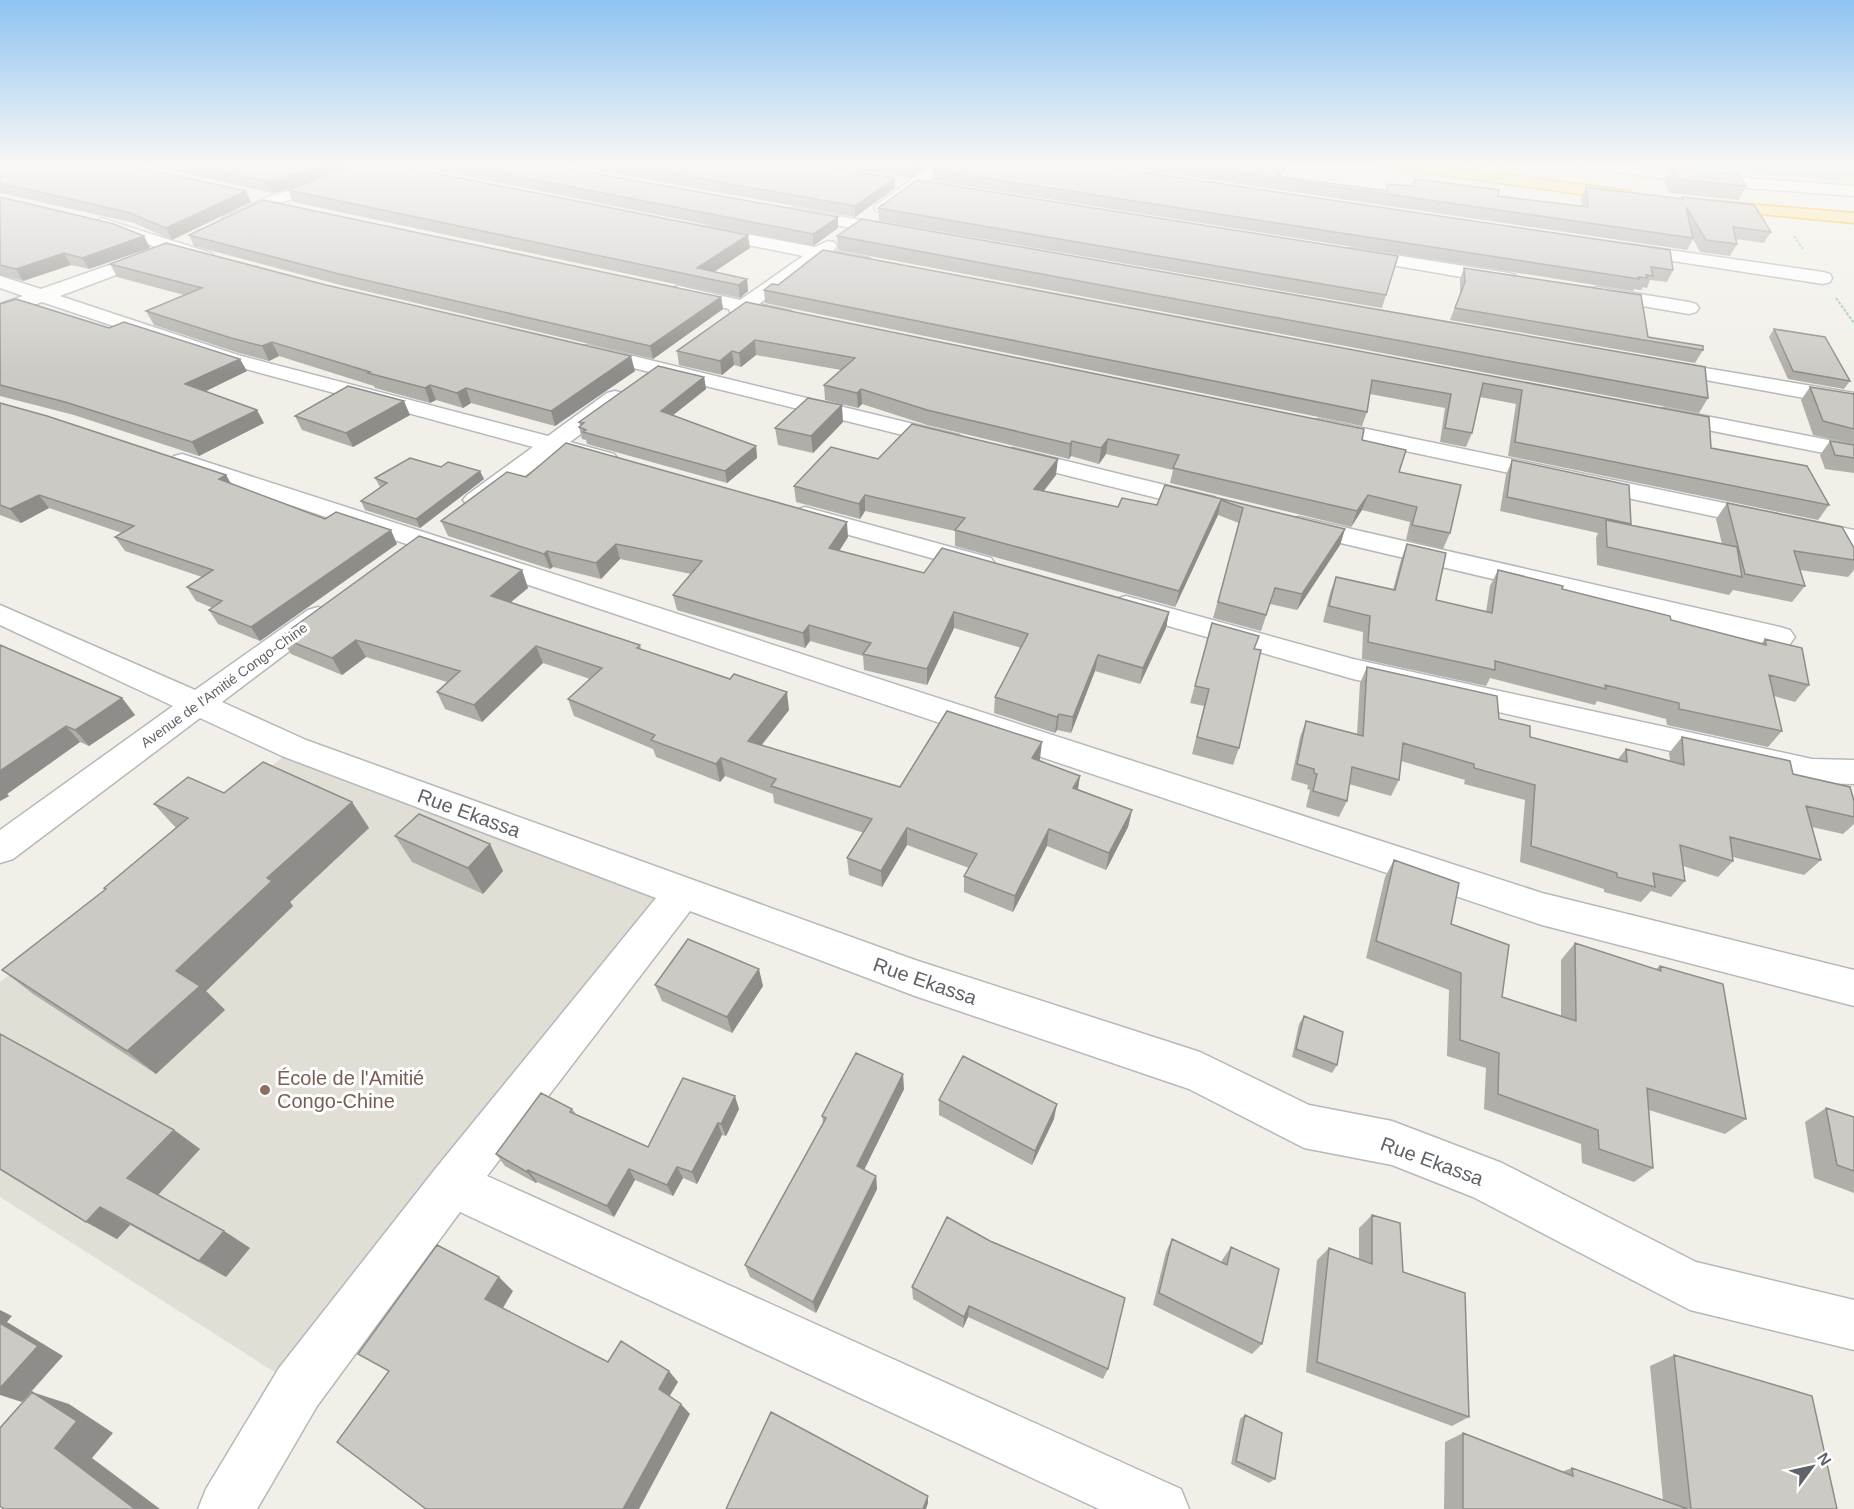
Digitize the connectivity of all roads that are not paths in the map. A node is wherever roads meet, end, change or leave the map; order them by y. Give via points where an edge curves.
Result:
1 (135, 233) edge
2 (716, 233) edge
3 (846, 233) edge
4 (907, 233) edge
5 (916, 235) edge
6 (193, 238) edge
7 (1609, 246) edge
8 (171, 248) junction
9 (1339, 251) edge
10 (818, 254) junction
11 (228, 263) edge
12 (876, 265) edge
13 (1823, 278) dead end
14 (0, 282) edge
15 (1526, 282) edge
16 (662, 289) edge
17 (1584, 291) edge
18 (40, 295) junction
19 (743, 306) junction
20 (1689, 308) dead end
21 (0, 311) edge
22 (802, 319) edge
23 (715, 327) edge
24 (567, 346) edge
25 (686, 347) edge
26 (1641, 363) edge
27 (657, 368) junction
28 (1854, 400) edge
29 (1644, 411) edge
30 (1295, 422) edge
31 (551, 443) junction
32 (968, 444) edge
33 (991, 449) edge
34 (155, 452) edge
35 (1854, 452) edge
36 (631, 466) edge
37 (1221, 506) edge
38 (780, 508) edge
39 (1278, 520) edge
40 (432, 533) junction
41 (1854, 538) edge
42 (1009, 572) edge
43 (1101, 598) edge
44 (338, 602) edge
45 (0, 614) edge
46 (1780, 637) dead end
47 (195, 705) junction
48 (1854, 772) edge
49 (0, 849) edge
50 (684, 891) junction
51 (1854, 988) edge
52 (452, 1184) junction
53 (1854, 1325) edge
54 (226, 1509) edge
55 (1161, 1509) edge

1 - 8 street
2 - 10 street
3 - 10 street
4 - 5 street
6 - 8 street
7 - 13 street
8 - 11 street
8 - 18 street
9 - 15 street
10 - 12 street
10 - 19 street
14 - 18 street
16 - 19 street
17 - 20 street
18 - 21 street
18 - 31 street via 231,359
19 - 22 street
19 - 23 street
24 - 27 street
25 - 27 street
26 - 28 street
27 - 31 street
27 - 32 street
29 - 35 street
30 - 41 street
31 - 36 street
31 - 40 street
33 - 37 street
34 - 40 street
38 - 42 street
39 - 46 street
40 - 51 street via 1542,909
43 - 48 street via 1353,669 1812,771
44 - 47 street, Avenue de l'Amitié Congo-Chine
45 - 47 street, Rue Ekassa
47 - 49 street, Avenue de l'Amitié Congo-Chine
47 - 50 street, Rue Ekassa via 294,748
50 - 52 street
50 - 53 street, Rue Ekassa via 915,978 1200,1072 1304,1126 1392,1143 1486,1179 1690,1285
52 - 54 street via 298,1387
52 - 55 street

